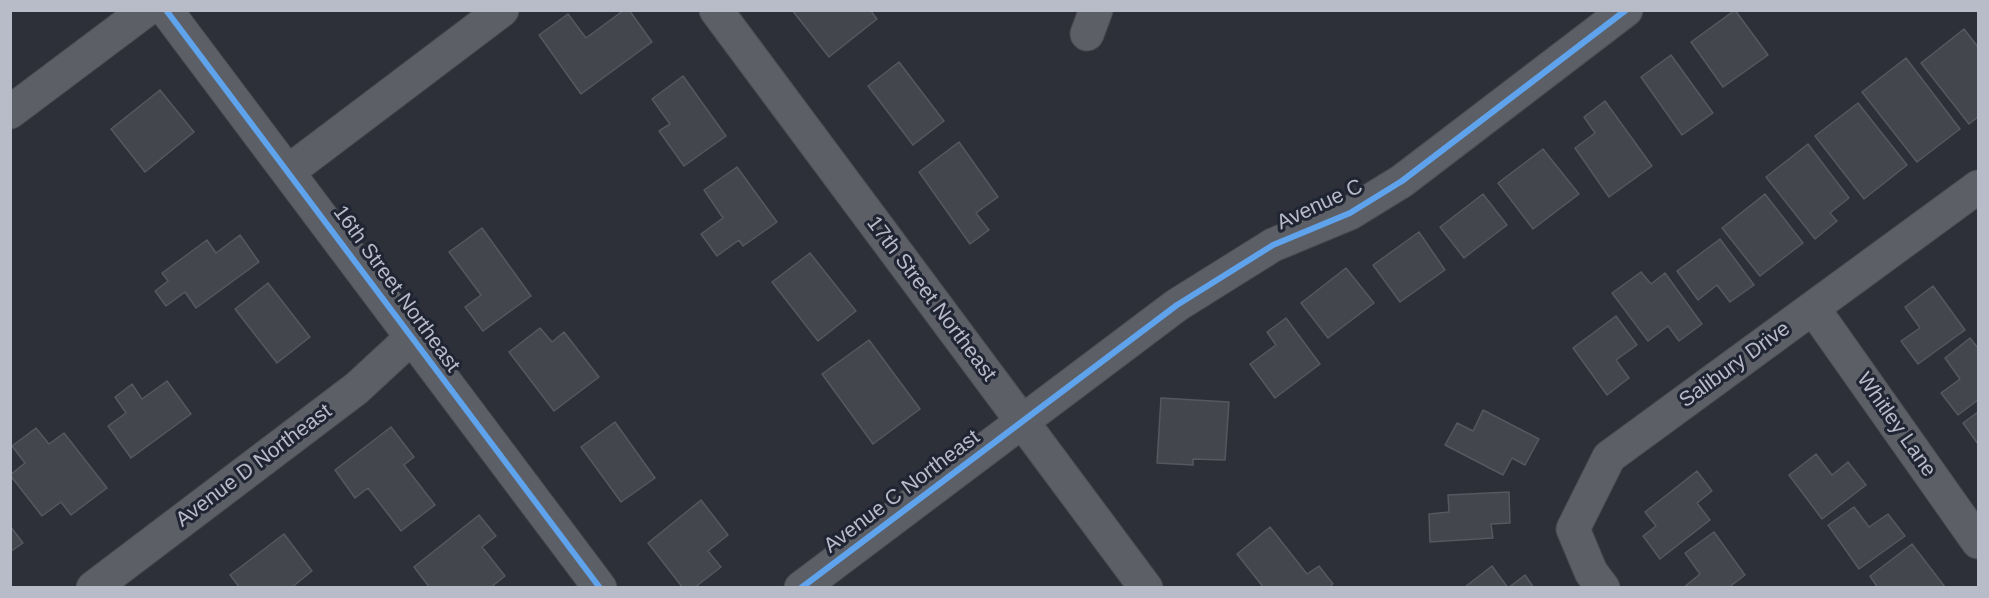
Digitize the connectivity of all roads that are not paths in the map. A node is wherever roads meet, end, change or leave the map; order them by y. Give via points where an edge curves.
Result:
1 (146, 10) edge
2 (166, 10) edge
3 (502, 10) edge
4 (716, 10) edge
5 (1626, 10) edge
6 (10, 112) edge
7 (289, 171) junction
8 (1978, 187) edge
9 (1813, 308) junction
10 (411, 338) junction
11 (1023, 423) junction
12 (1978, 542) edge
13 (93, 588) edge
14 (600, 588) edge
15 (801, 588) edge
16 (1146, 588) edge
17 (1603, 588) edge

1 - 6 street
2 - 7 street, 16th Street Northeast
3 - 7 street
4 - 11 street, 17th Street Northeast
5 - 11 street, Avenue C via 1402,181 1350,213 1273,245 1238,266 1177,305
7 - 10 street, 16th Street Northeast
8 - 9 street, Salibury Drive
9 - 12 street, Whitley Lane
9 - 17 street, Salibury Drive via 1610,457 1573,529 1591,572
10 - 13 street, Avenue D Northeast via 357,388
10 - 14 street, 16th Street Northeast
11 - 15 street, Avenue C Northeast
11 - 16 street, 17th Street Northeast

